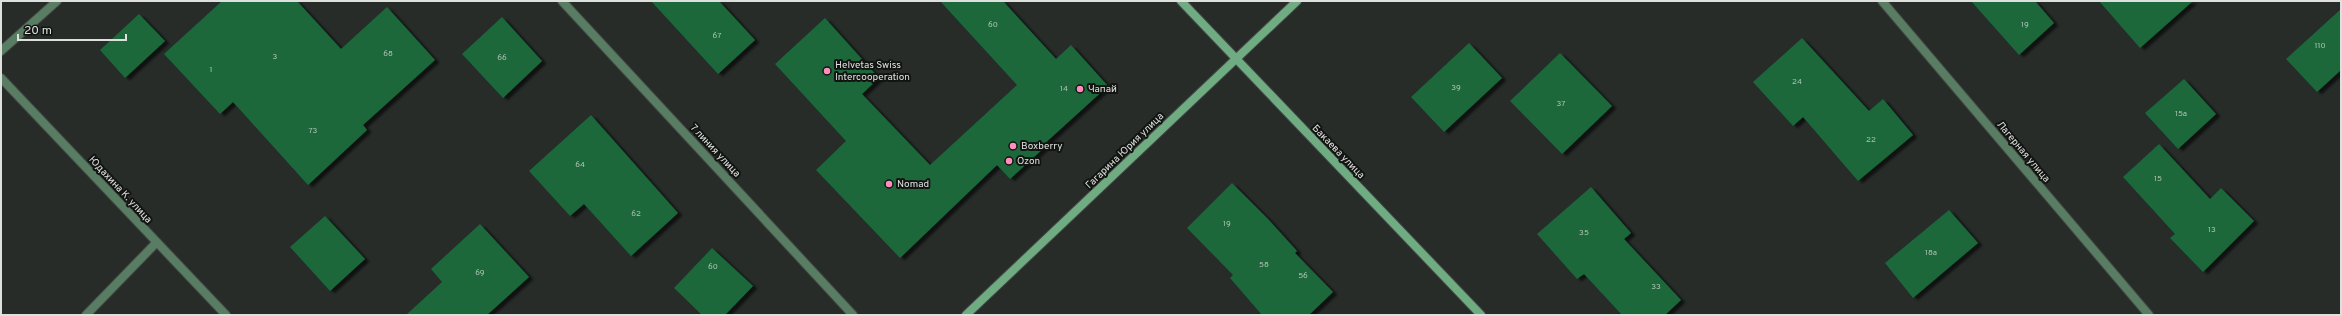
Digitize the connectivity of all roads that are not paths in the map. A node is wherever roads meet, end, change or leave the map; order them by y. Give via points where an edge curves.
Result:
1 (57, 1) edge
2 (562, 1) edge
3 (1181, 1) edge
4 (1297, 1) edge
5 (1882, 1) edge
6 (1, 51) edge
7 (1236, 59) junction
8 (1, 78) edge
9 (156, 243) junction
10 (86, 315) edge
11 (226, 315) edge
12 (853, 315) edge
13 (966, 315) edge
14 (1481, 315) edge
15 (2149, 315) edge

1 - 6 street
2 - 12 street, 7 линия улица
3 - 7 main road, Бакаева улица
4 - 7 main road, Гагарина Юрия улица
5 - 15 street, Лагерная улица
7 - 13 main road, Гагарина Юрия улица
7 - 14 main road, Бакаева улица
8 - 9 street, Юдахина К. улица
9 - 10 street
9 - 11 street, Юдахина К. улица

